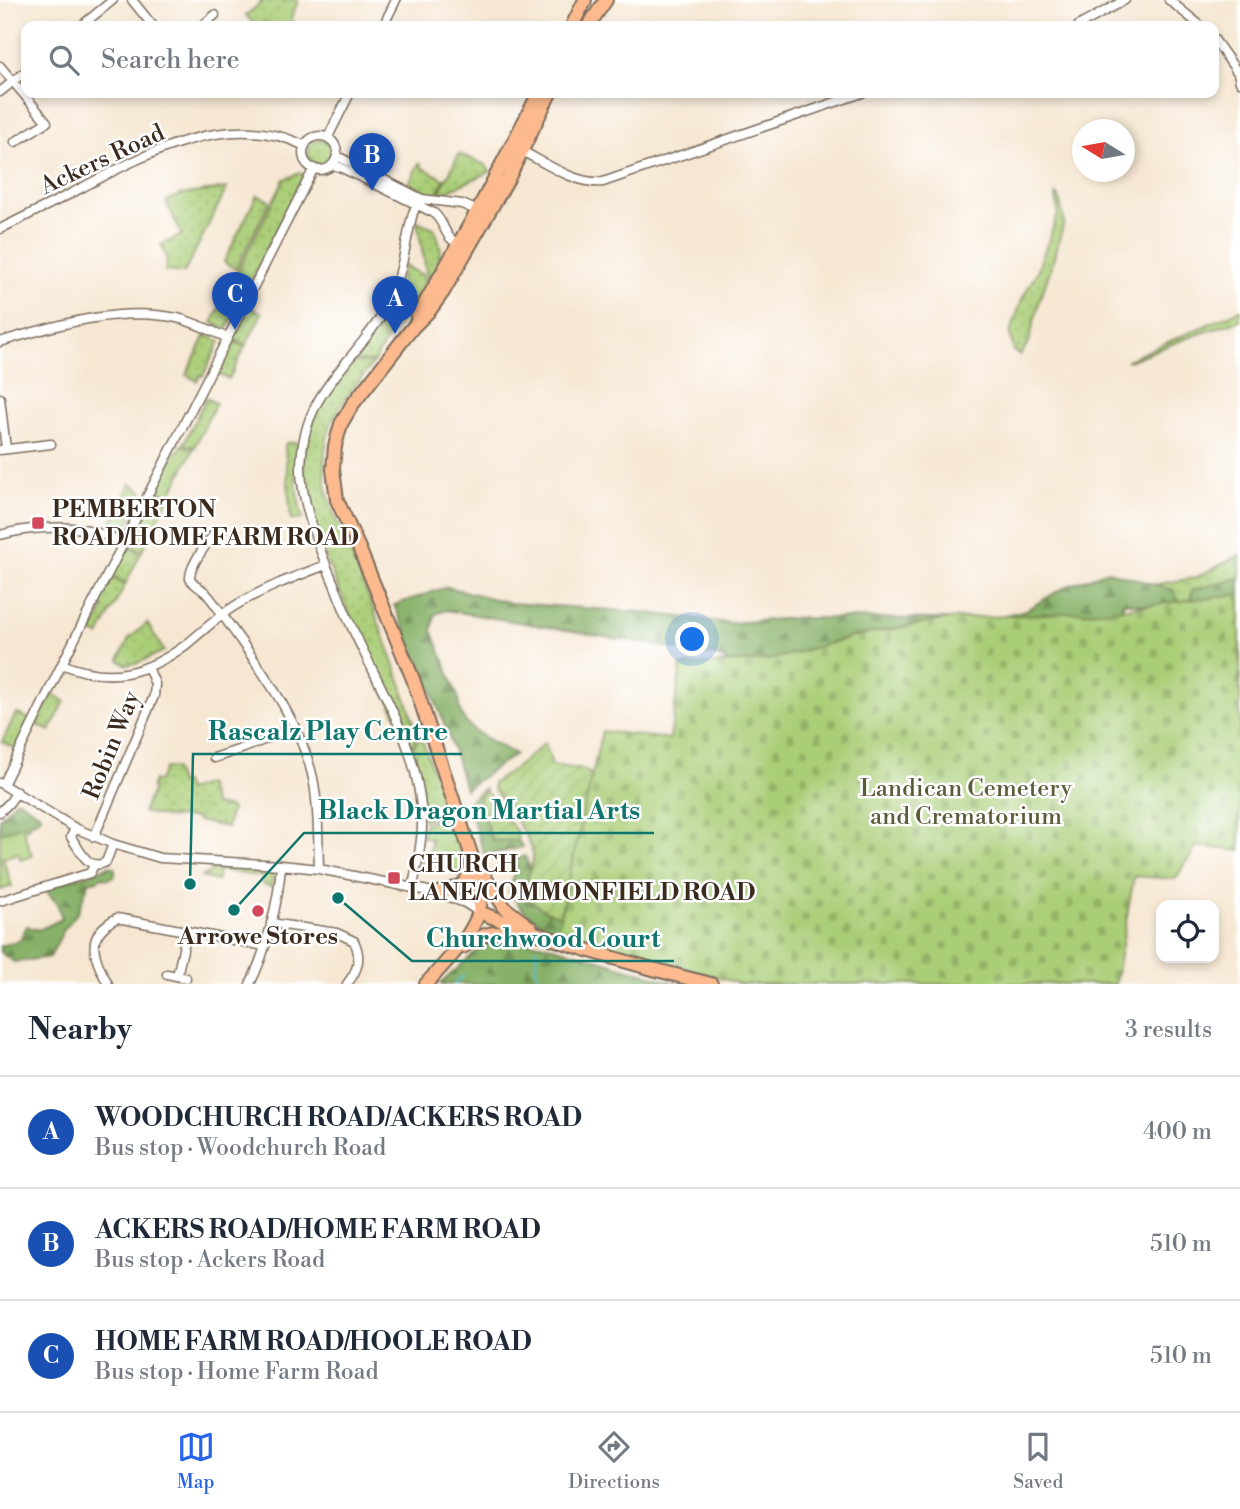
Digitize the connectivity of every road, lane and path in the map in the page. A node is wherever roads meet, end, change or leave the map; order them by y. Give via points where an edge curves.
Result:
1 (113, 0) edge
2 (132, 0) edge
3 (396, 0) edge
4 (575, 0) edge
5 (585, 0) edge
6 (597, 0) edge
7 (606, 0) edge
8 (1125, 0) edge
9 (1169, 0) edge
10 (215, 15) dead end
11 (87, 21) edge
12 (149, 21) edge
13 (208, 21) edge
14 (386, 21) edge
15 (571, 21) edge
16 (573, 21) edge
17 (588, 21) edge
18 (590, 21) edge
19 (1087, 21) edge
20 (1195, 21) edge
21 (1219, 45) edge
22 (0, 66) edge
23 (21, 75) edge
24 (13, 82) junction
25 (1240, 82) edge
26 (21, 91) edge
27 (0, 92) edge
28 (27, 98) edge
29 (348, 98) edge
30 (536, 98) edge
31 (546, 98) edge
32 (548, 98) edge
33 (847, 98) edge
34 (328, 137) junction
35 (15, 142) dead end
36 (304, 146) junction
37 (522, 152) junction
38 (337, 156) junction
39 (504, 161) junction
40 (332, 165) junction
41 (314, 168) junction
42 (419, 202) junction
43 (443, 202) junction
44 (494, 202) junction
45 (478, 211) junction
46 (438, 217) junction
47 (0, 229) edge
48 (459, 244) junction
49 (413, 327) junction
50 (228, 338) junction
51 (0, 342) edge
52 (0, 398) edge
53 (51, 444) dead end
54 (3, 449) edge
55 (222, 530) dead end
56 (0, 535) edge
57 (124, 543) junction
58 (326, 565) junction
59 (222, 615) junction
60 (62, 664) junction
61 (148, 667) junction
62 (296, 727) junction
63 (214, 758) dead end
64 (1, 784) edge
65 (17, 792) junction
66 (0, 812) edge
67 (461, 824) junction
68 (75, 828) junction
69 (94, 837) junction
70 (113, 844) junction
71 (473, 859) junction
72 (94, 865) junction
73 (281, 865) junction
74 (319, 869) junction
75 (413, 887) junction
76 (439, 893) junction
77 (0, 901) edge
78 (478, 912) junction
79 (271, 923) junction
80 (187, 932) junction
81 (539, 935) junction
82 (264, 946) junction
83 (453, 954) junction
84 (167, 974) dead end
85 (108, 984) edge
86 (250, 984) edge
87 (347, 984) edge
88 (426, 984) edge
89 (711, 984) edge

1 - 11 street
2 - 12 street
3 - 14 street
4 - 15 main road
5 - 16 main road
6 - 17 main road
7 - 18 main road
8 - 19 street
9 - 20 street
10 - 13 street
21 - 25 street
22 - 24 street
23 - 24 street
24 - 26 street
24 - 27 street
28 - 35 street via 47,122
29 - 34 street
30 - 39 main road
31 - 39 main road via 512,159
32 - 37 main road
33 - 37 street via 603,182 578,179
34 - 36 street via 317,136
34 - 38 street via 336,145
36 - 41 street via 306,162
36 - 47 street, Ackers Road via 279,136 246,132 186,141 125,164
37 - 44 main road
38 - 40 street
38 - 42 street
39 - 45 main road
40 - 41 street
40 - 42 street
41 - 50 street
42 - 43 street
42 - 46 street
42 - 58 street via 390,302 327,386 307,424 302,485
43 - 45 street
43 - 46 street
44 - 48 street via 471,239
44 - 49 main road via 443,292
45 - 48 main road
46 - 48 street via 447,235
48 - 49 main road
49 - 67 main road via 341,424 333,469 337,500 413,679
50 - 51 street via 178,318 134,314 47,327
50 - 57 street
52 - 54 street
53 - 54 street
55 - 59 street via 216,531 189,576
56 - 57 street via 41,529 84,530
57 - 60 street
58 - 59 street via 267,588
58 - 75 street via 412,762 422,823
59 - 61 street via 179,650
59 - 62 street
60 - 61 street via 108,675
60 - 64 street
61 - 69 street, Robin Way via 154,696
62 - 63 street
62 - 74 street via 316,796
64 - 65 street
65 - 66 street
65 - 68 street
67 - 71 main road
67 - 81 main road via 505,908
68 - 69 street
68 - 72 street via 71,837
69 - 70 street
70 - 72 street via 106,862
70 - 73 street via 160,858
71 - 76 main road via 463,885
71 - 78 main road via 481,898
72 - 77 street via 90,873
73 - 74 street
73 - 79 street
74 - 75 street
75 - 76 street
76 - 78 street
78 - 81 main road
78 - 83 main road
79 - 82 street
79 - 87 street via 337,933 354,941 359,964
80 - 82 street
80 - 84 street via 181,977
80 - 85 street via 127,919 106,923 95,940 94,955
81 - 83 main road via 494,932
81 - 89 main road
82 - 86 street
83 - 88 main road

